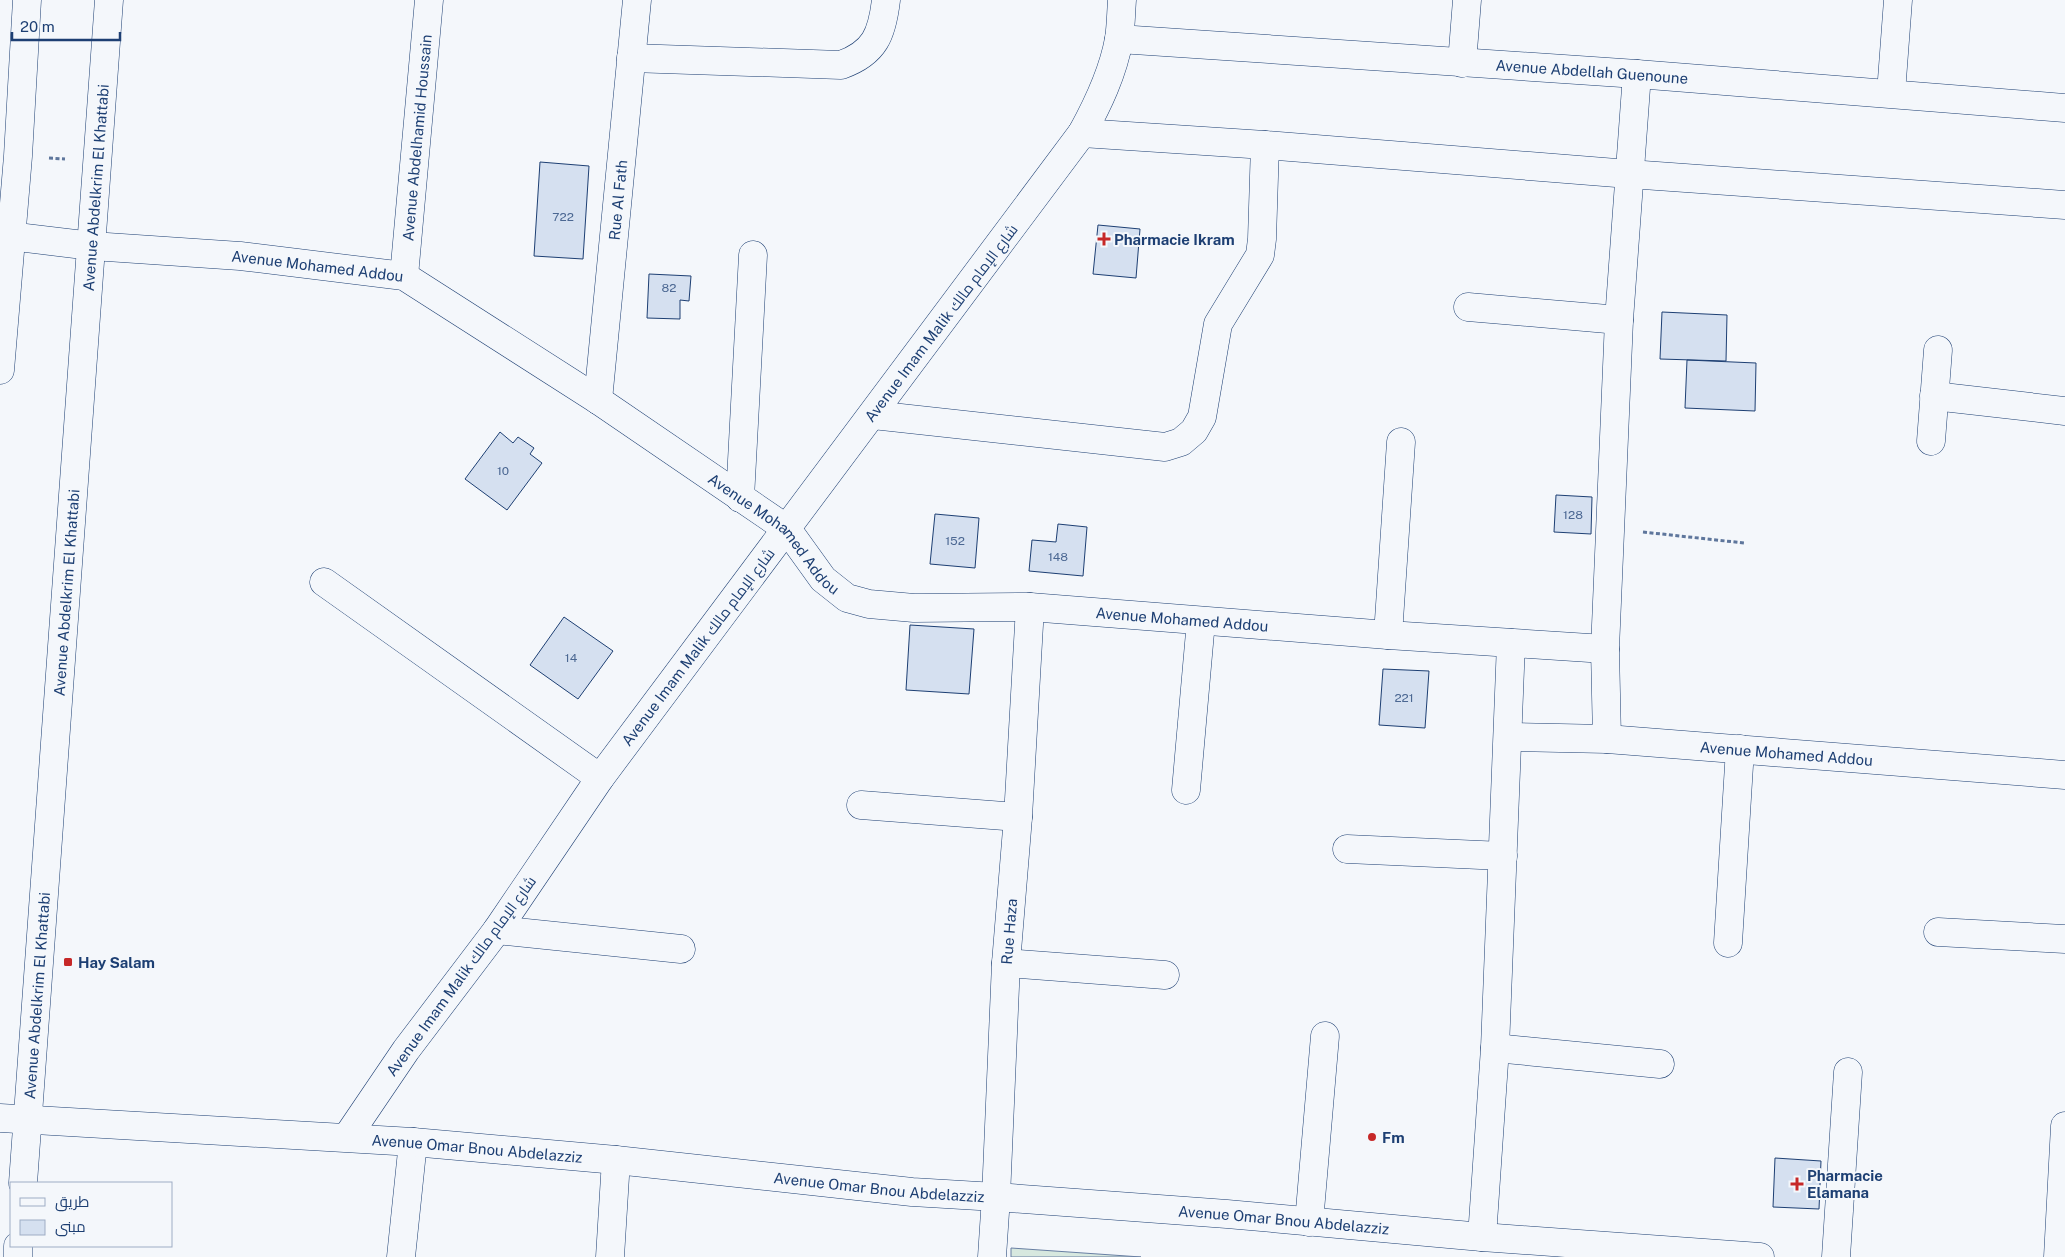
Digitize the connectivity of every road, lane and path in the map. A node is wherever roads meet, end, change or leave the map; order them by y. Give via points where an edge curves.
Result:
1 (27, 0) edge
2 (109, 0) edge
3 (429, 0) edge
4 (636, 0) edge
5 (886, 0) edge
6 (1122, 0) edge
7 (1467, 0) edge
8 (1898, 0) edge
9 (1119, 39) junction
10 (631, 58) junction
11 (1462, 63) junction
12 (1637, 74) junction
13 (1891, 92) junction
14 (2065, 108) edge
15 (1082, 133) junction
16 (1265, 145) junction
17 (18, 156) junction
18 (98, 161) junction
19 (1629, 174) junction
20 (2065, 205) edge
21 (5, 236) edge
22 (92, 246) junction
23 (753, 255) dead end
24 (404, 276) junction
25 (1468, 307) dead end
26 (1619, 320) junction
27 (1938, 350) dead end
28 (0, 370) edge
29 (1934, 396) junction
30 (598, 400) junction
31 (2065, 411) edge
32 (873, 414) junction
33 (1930, 441) dead end
34 (1401, 442) dead end
35 (740, 498) junction
36 (787, 528) junction
37 (1610, 528) junction
38 (1744, 543) dead end
39 (324, 582) dead end
40 (1030, 607) junction
41 (1201, 621) junction
42 (1388, 635) junction
43 (1510, 643) junction
44 (1605, 649) junction
45 (1508, 737) junction
46 (1607, 739) junction
47 (1740, 749) junction
48 (2065, 775) edge
49 (600, 778) junction
50 (1186, 790) dead end
51 (860, 805) dead end
52 (1018, 817) junction
53 (1347, 849) dead end
54 (1504, 856) junction
55 (497, 930) junction
56 (1938, 932) dead end
57 (2065, 940) edge
58 (1728, 943) dead end
59 (681, 949) dead end
60 (1006, 963) junction
61 (1165, 975) dead end
62 (1325, 1036) dead end
63 (1495, 1048) junction
64 (1660, 1064) dead end
65 (1848, 1072) dead end
66 (0, 1118) edge
67 (27, 1119) junction
68 (2065, 1126) edge
69 (347, 1136) junction
70 (412, 1142) junction
71 (616, 1160) junction
72 (23, 1182) edge
73 (996, 1197) junction
74 (1309, 1222) junction
75 (1482, 1237) junction
76 (1587, 1251) edge
77 (401, 1257) edge
78 (610, 1257) edge
79 (992, 1257) edge
80 (1760, 1257) edge
81 (1836, 1257) edge
82 (2058, 1257) edge

1 - 17 street
2 - 18 street, Avenue Abdelkrim El Khattabi
3 - 24 street, Avenue Abdelhamid Houssain
4 - 10 street, Rue Al Fath
5 - 10 street via 879,35 856,59 841,64
6 - 9 street, Avenue Imam Malik شارع الإمام مالك
7 - 11 street
8 - 13 street
9 - 11 street, Avenue Abdellah Guenoune
9 - 15 street, Avenue Imam Malik شارع الإمام مالك via 1098,105
10 - 30 street, Rue Al Fath
11 - 12 street, Avenue Abdellah Guenoune
12 - 13 street, Avenue Abdellah Guenoune
12 - 19 street
13 - 14 street, Avenue Abdellah Guenoune
15 - 16 street
15 - 32 street, Avenue Imam Malik شارع الإمام مالك
16 - 19 street
16 - 32 street via 1260,255 1218,324 1202,417 1194,431 1181,442 1165,447
17 - 18 path
17 - 21 street
18 - 22 street, Avenue Abdelkrim El Khattabi
19 - 20 street
19 - 26 street
21 - 22 street, Avenue Mohamed Addou
21 - 28 street
22 - 24 street, Avenue Mohamed Addou via 240,256
22 - 67 street, Avenue Abdelkrim El Khattabi
23 - 35 street
24 - 30 street, Avenue Mohamed Addou
25 - 26 street
26 - 37 street
27 - 29 street
29 - 31 street
29 - 33 street
30 - 35 street, Avenue Mohamed Addou
32 - 36 street, Avenue Imam Malik شارع الإمام مالك
34 - 42 street
35 - 36 street, Avenue Mohamed Addou
36 - 40 street, Avenue Mohamed Addou via 823,579 847,598 869,604 914,608
36 - 49 street, Avenue Imam Malik شارع الإمام مالك
37 - 38 path
37 - 44 street
39 - 49 street
40 - 41 street, Avenue Mohamed Addou
40 - 52 street, Rue Haza
41 - 42 street, Avenue Mohamed Addou
41 - 50 street
42 - 43 street, Avenue Mohamed Addou
43 - 44 street, Avenue Mohamed Addou
43 - 45 street
44 - 46 street
45 - 46 street, Avenue Mohamed Addou
45 - 54 street
46 - 47 street, Avenue Mohamed Addou
47 - 48 street, Avenue Mohamed Addou
47 - 58 street
49 - 55 street, Avenue Imam Malik شارع الإمام مالك
51 - 52 street
52 - 60 street, Rue Haza
53 - 54 street
54 - 63 street
55 - 59 street
55 - 69 street, Avenue Imam Malik شارع الإمام مالك via 406,1050
56 - 57 street
60 - 61 street
60 - 73 street, Rue Haza
62 - 74 street
63 - 64 street
63 - 75 street
65 - 81 street
66 - 67 street, Avenue Omar Bnou Abdelazziz
67 - 69 street, Avenue Omar Bnou Abdelazziz
67 - 72 street, Avenue Abdelkrim El Khattabi
68 - 82 street
69 - 70 street, Avenue Omar Bnou Abdelazziz
70 - 71 street, Avenue Omar Bnou Abdelazziz
70 - 77 street
71 - 73 street, Avenue Omar Bnou Abdelazziz via 912,1192
71 - 78 street
73 - 74 street, Avenue Omar Bnou Abdelazziz
73 - 79 street, Rue Haza
74 - 75 street, Avenue Omar Bnou Abdelazziz
75 - 76 street, Avenue Omar Bnou Abdelazziz
76 - 80 street, Avenue Omar Bnou Abdelazziz

